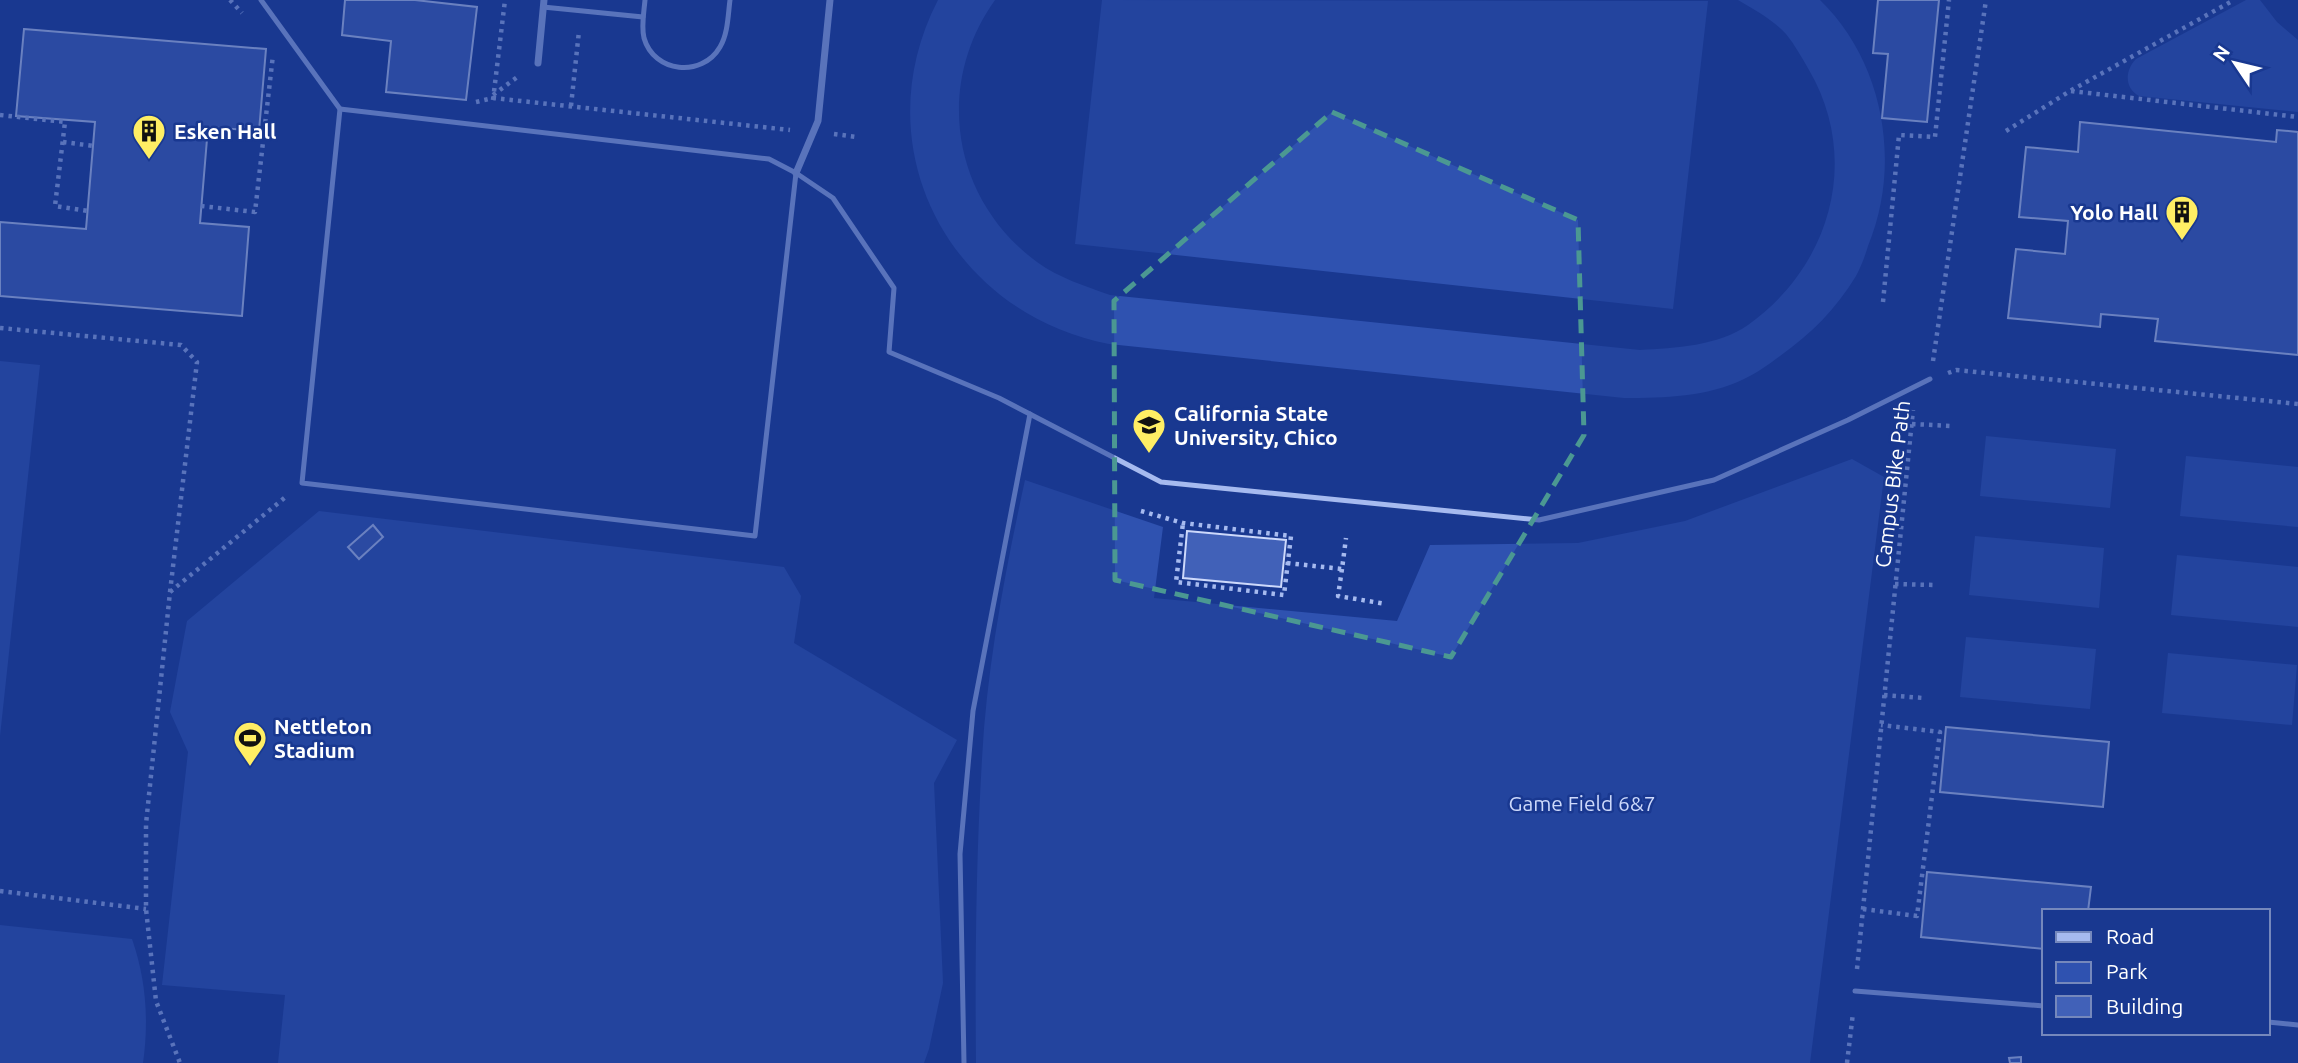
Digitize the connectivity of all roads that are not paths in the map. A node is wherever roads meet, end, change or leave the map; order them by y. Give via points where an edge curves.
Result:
1 (261, 0) edge
2 (645, 0) edge
3 (730, 0) edge
4 (830, 0) edge
5 (544, 4) edge
6 (643, 17) junction
7 (538, 62) road end
8 (340, 109) junction
9 (796, 173) junction
10 (1930, 379) road end
11 (1030, 414) junction
12 (1855, 991) dead end
13 (2042, 1006) edge
14 (2270, 1022) edge
15 (2298, 1024) edge
16 (964, 1063) edge

1 - 8 lane
2 - 6 lane
3 - 6 lane via 722,45 701,65 687,68 666,64 650,50
4 - 9 street via 818,121
5 - 6 lane
5 - 7 street
8 - 9 lane via 769,159
8 - 9 lane via 302,484 755,536
9 - 11 lane via 833,198 894,289 889,352
10 - 11 lane via 1714,480 1539,520 1161,482
11 - 16 lane via 972,711 960,854
12 - 13 lane
14 - 15 lane

